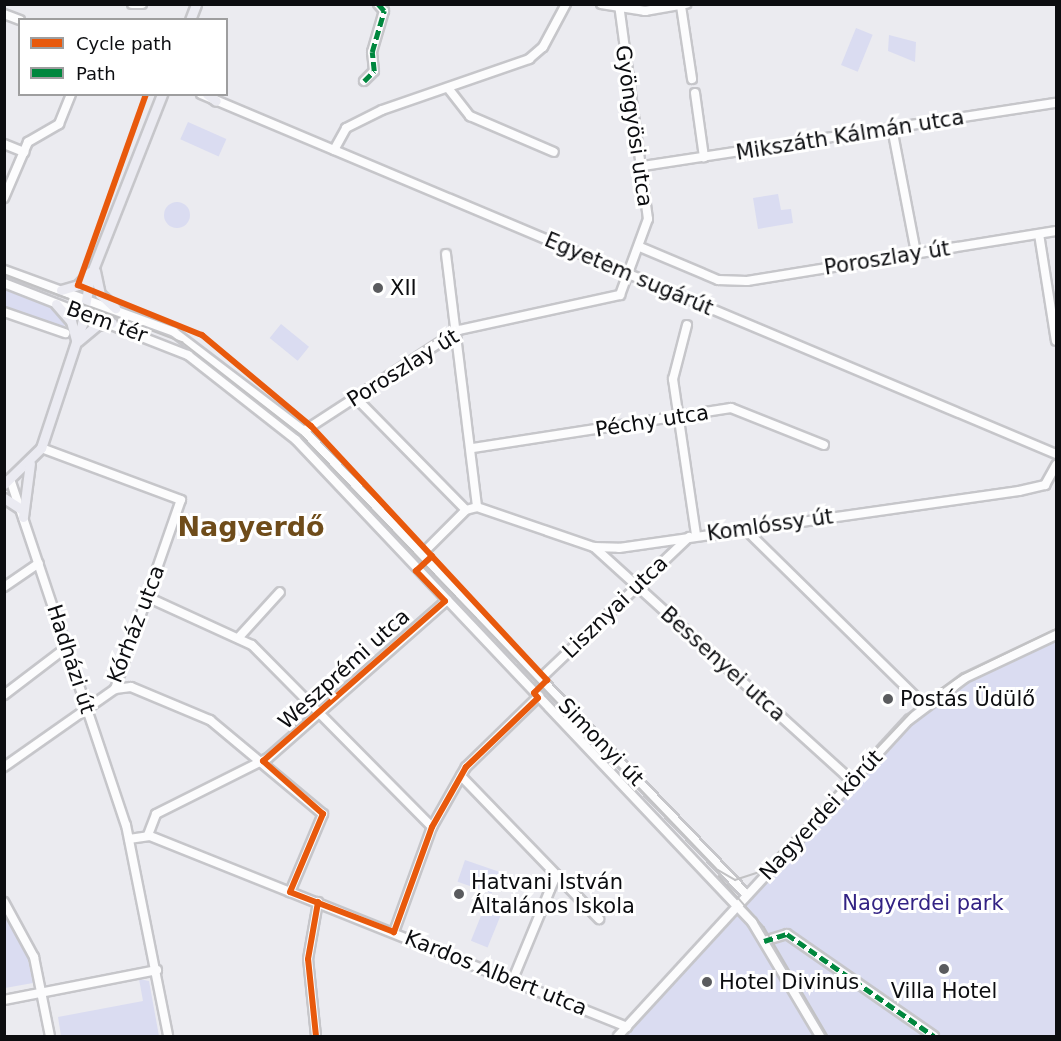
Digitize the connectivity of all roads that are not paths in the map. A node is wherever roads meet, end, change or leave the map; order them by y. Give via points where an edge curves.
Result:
1 (132, 4) edge
2 (142, 4) edge
3 (378, 4) edge
4 (566, 4) edge
5 (601, 4) edge
6 (683, 5) edge
7 (618, 7) edge
8 (692, 79) dead end
9 (364, 81) dead end
10 (448, 88) junction
11 (694, 93) dead end
12 (70, 96) edge
13 (161, 96) edge
14 (205, 96) edge
15 (210, 96) edge
16 (216, 101) junction
17 (1056, 103) edge
18 (892, 128) junction
19 (4, 144) edge
20 (334, 150) junction
21 (24, 152) junction
22 (554, 152) dead end
23 (704, 157) junction
24 (643, 166) junction
25 (4, 198) edge
26 (1056, 231) edge
27 (1039, 234) junction
28 (640, 247) junction
29 (916, 253) junction
30 (446, 254) dead end
31 (97, 263) junction
32 (4, 270) edge
33 (629, 274) junction
34 (4, 282) edge
35 (62, 290) junction
36 (85, 299) junction
37 (615, 300) joint
38 (56, 304) junction
39 (115, 309) junction
40 (4, 312) edge
41 (83, 313) junction
42 (112, 323) junction
43 (687, 325) dead end
44 (459, 330) junction
45 (65, 333) dead end
46 (1056, 341) edge
47 (76, 343) junction
48 (194, 344) joint
49 (206, 368) joint
50 (355, 397) junction
51 (678, 417) junction
52 (304, 431) junction
53 (824, 445) dead end
54 (42, 448) junction
55 (473, 448) junction
56 (1056, 454) edge
57 (30, 463) junction
58 (1056, 465) edge
59 (7, 482) edge
60 (4, 498) edge
61 (477, 507) junction
62 (466, 510) junction
63 (22, 513) junction
64 (745, 529) junction
65 (693, 536) junction
66 (594, 548) junction
67 (422, 554) junction
68 (39, 562) junction
69 (637, 586) junction
70 (4, 587) edge
71 (280, 592) dead end
72 (147, 597) junction
73 (447, 600) junction
74 (1056, 635) edge
75 (240, 636) junction
76 (67, 647) junction
77 (540, 679) junction
78 (115, 688) junction
79 (4, 695) edge
80 (539, 696) junction
81 (86, 705) junction
82 (925, 706) junction
83 (323, 711) junction
84 (263, 761) junction
85 (4, 767) edge
86 (461, 776) junction
87 (852, 781) junction
88 (432, 826) junction
89 (148, 835) junction
90 (129, 839) junction
91 (556, 875) junction
92 (290, 892) junction
93 (746, 894) junction
94 (4, 902) edge
95 (318, 902) junction
96 (736, 904) junction
97 (599, 920) dead end
98 (394, 932) junction
99 (764, 941) junction
100 (157, 970) junction
101 (513, 979) junction
102 (42, 992) junction
103 (4, 1000) edge
104 (627, 1026) junction
105 (50, 1036) edge
106 (168, 1036) edge
107 (316, 1036) edge
108 (618, 1036) edge
109 (820, 1036) edge
110 (934, 1036) edge

1 - 2 street
3 - 9 street via 384,11 372,52 374,71
4 - 10 street via 537,54
5 - 7 street
6 - 7 street
6 - 8 street
7 - 24 street, Gyöngyösi utca
10 - 20 street via 382,110 346,128
10 - 22 street via 470,116
11 - 23 street
12 - 21 street via 59,124 28,142
13 - 31 main road, Hadházi út
14 - 16 street, Egyetem sugárút
15 - 16 main road
16 - 20 street, Egyetem sugárút
17 - 18 street, Mikszáth Kálmán utca
18 - 23 street, Mikszáth Kálmán utca
18 - 29 street
19 - 21 street
20 - 33 street, Egyetem sugárút
21 - 25 street
23 - 24 street, Mikszáth Kálmán utca
24 - 28 street, Gyöngyösi utca via 648,219
26 - 27 street, Poroszlay út
27 - 29 street, Poroszlay út
27 - 46 street
28 - 29 street, Poroszlay út via 718,280 747,281
28 - 33 street, Gyöngyösi utca
30 - 44 street
31 - 35 main road via 78,285
31 - 36 main road, Hadházi út
31 - 39 main road via 96,284
32 - 35 street, Bem tér
33 - 37 street, Gyöngyösi utca
33 - 56 street, Egyetem sugárút
34 - 38 street, Bem tér
35 - 36 street, Bem tér
36 - 39 street, Bem tér
36 - 41 main road, Hadházi út
37 - 44 street, Poroszlay út
38 - 41 street, Bem tér
38 - 47 main road via 71,321
39 - 48 street, Bem tér
40 - 45 street, Bem tér
41 - 42 street, Bem tér
41 - 47 main road, Hadházi út
42 - 47 main road via 95,326
42 - 49 street, Bem tér via 168,344
43 - 51 street via 673,379
44 - 50 street, Poroszlay út
44 - 55 street
47 - 54 main road, Hadházi út
48 - 52 street, Simonyi út
49 - 73 street, Simonyi út via 296,440
50 - 52 street, Poroszlay út
50 - 62 street
51 - 53 street, Péchy utca via 740,410
51 - 55 street, Péchy utca
51 - 65 street
52 - 67 street, Simonyi út
54 - 57 main road, Hadházi út
54 - 72 street, Kórház utca via 181,500
55 - 61 street
57 - 59 main road, Hadházi út
57 - 63 main road
58 - 64 street, Komlóssy út via 1050,481 1030,489
59 - 63 street, Hadházi út
60 - 63 main road
61 - 62 street
61 - 66 street, Komlóssy út
62 - 67 street
63 - 68 street, Hadházi út
64 - 65 street, Komlóssy út
64 - 82 street
65 - 66 street, Komlóssy út
65 - 69 street, Lisznyai utca
66 - 69 street, Bessenyei utca
67 - 77 street, Simonyi út
68 - 70 street
68 - 76 street, Hadházi út
69 - 77 street, Lisznyai utca
69 - 87 street, Bessenyei utca
71 - 75 street
72 - 75 street
72 - 78 street, Kórház utca
73 - 80 street, Simonyi út
73 - 83 street, Weszprémi utca
74 - 82 street, Nagyerdei körút via 965,678
75 - 83 street
76 - 79 street
76 - 81 street, Hadházi út
77 - 93 street, Simonyi út
78 - 81 street, Kórház utca
78 - 84 street via 131,687 210,720
80 - 86 street
80 - 96 street, Simonyi út
81 - 85 street, Kórház utca
81 - 90 street, Hadházi út
82 - 87 street, Nagyerdei körút
83 - 84 street, Weszprémi utca
83 - 88 street
84 - 89 street, Weszprémi utca via 154,814
84 - 92 street via 323,814
86 - 88 street
86 - 91 street
87 - 93 street, Nagyerdei körút
88 - 98 street
89 - 90 street
89 - 92 street, Kardos Albert utca
90 - 100 street, Hadházi út
91 - 97 street
91 - 101 street
92 - 95 street, Kardos Albert utca
93 - 96 street, Nagyerdei körút
94 - 102 street via 32,952
95 - 98 street, Kardos Albert utca
95 - 107 street via 308,959
96 - 99 street
96 - 104 street, Nagyerdei körút
98 - 101 street, Kardos Albert utca
99 - 109 street
99 - 110 street via 788,933
100 - 102 street
100 - 106 street, Hadházi út
101 - 104 street, Kardos Albert utca
102 - 103 street
102 - 105 street
104 - 108 street, Nagyerdei körút

